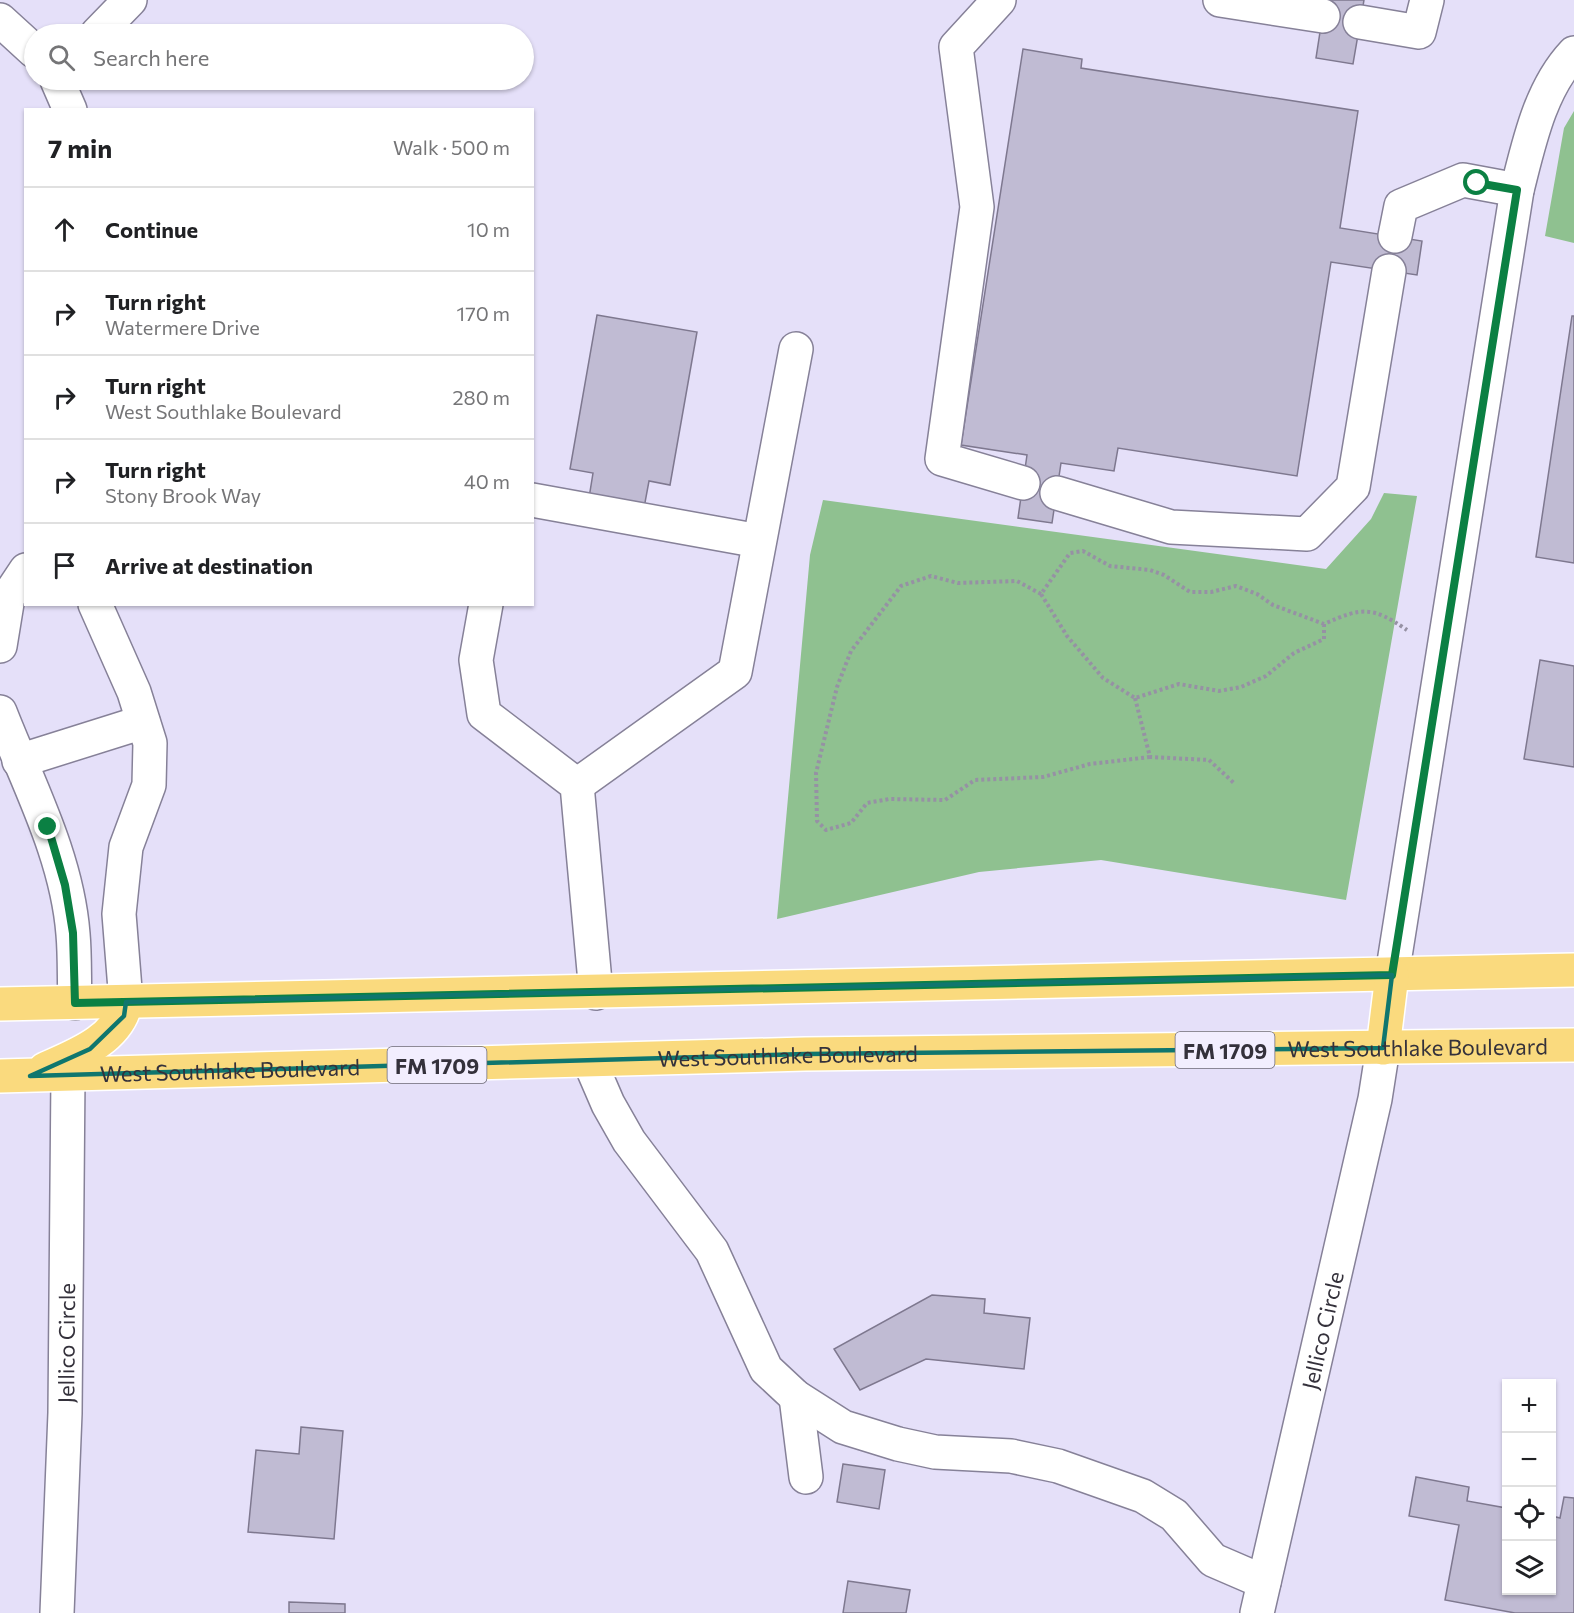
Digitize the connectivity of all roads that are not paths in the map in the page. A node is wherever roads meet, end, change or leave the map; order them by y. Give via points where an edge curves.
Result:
1 (130, 0) edge
2 (999, 0) edge
3 (1220, 0) edge
4 (1427, 0) edge
5 (1323, 16) dead end
6 (0, 20) edge
7 (1360, 22) dead end
8 (107, 24) edge
9 (24, 42) edge
10 (1574, 53) edge
11 (61, 90) edge
12 (69, 108) edge
13 (1517, 190) junction
14 (1395, 236) dead end
15 (1389, 271) dead end
16 (796, 349) dead end
17 (1023, 483) dead end
18 (1057, 493) dead end
19 (534, 500) edge
20 (759, 541) junction
21 (24, 573) edge
22 (96, 606) edge
23 (486, 606) edge
24 (0, 646) edge
25 (0, 712) edge
26 (143, 722) junction
27 (19, 761) junction
28 (578, 785) junction
29 (1574, 970) edge
30 (1392, 975) junction
31 (596, 993) junction
32 (126, 1002) junction
33 (75, 1003) junction
34 (0, 1004) edge
35 (1574, 1045) edge
36 (1383, 1048) junction
37 (589, 1060) junction
38 (68, 1075) junction
39 (15, 1076) edge
40 (796, 1398) junction
41 (806, 1477) dead end
42 (1261, 1597) edge
43 (57, 1613) edge

1 - 8 street
2 - 17 street via 956,47 977,207 942,459
3 - 5 street
4 - 7 street via 1419,32
6 - 9 street
10 - 13 street via 1561,66 1535,124
11 - 12 street
13 - 14 street via 1463,180 1401,206
13 - 30 street
15 - 18 street via 1353,487 1307,534 1171,527
16 - 20 street
19 - 20 street
20 - 28 street via 735,672
21 - 24 street via 8,597
22 - 26 street
23 - 28 street via 476,660 484,714
25 - 27 street
26 - 27 street
26 - 32 street via 150,742 149,785 126,847 118,914
27 - 33 street via 48,827 65,885 73,933
28 - 31 street
29 - 30 main road
30 - 31 main road
30 - 36 main road
31 - 32 main road
32 - 33 main road
32 - 39 main road via 124,1016 90,1049
33 - 34 main road
35 - 36 main road, West Southlake Boulevard / FM 1709
36 - 37 main road, West Southlake Boulevard / FM 1709
36 - 42 street, Jellico Circle via 1375,1099
37 - 38 main road, West Southlake Boulevard / FM 1709
37 - 40 street via 628,1141 712,1251 766,1369
38 - 39 main road, West Southlake Boulevard / FM 1709
38 - 43 street, Jellico Circle via 65,1413
40 - 41 street
40 - 42 street via 843,1427 898,1444 935,1452 1011,1456 1058,1467 1143,1496 1174,1515 1213,1560

